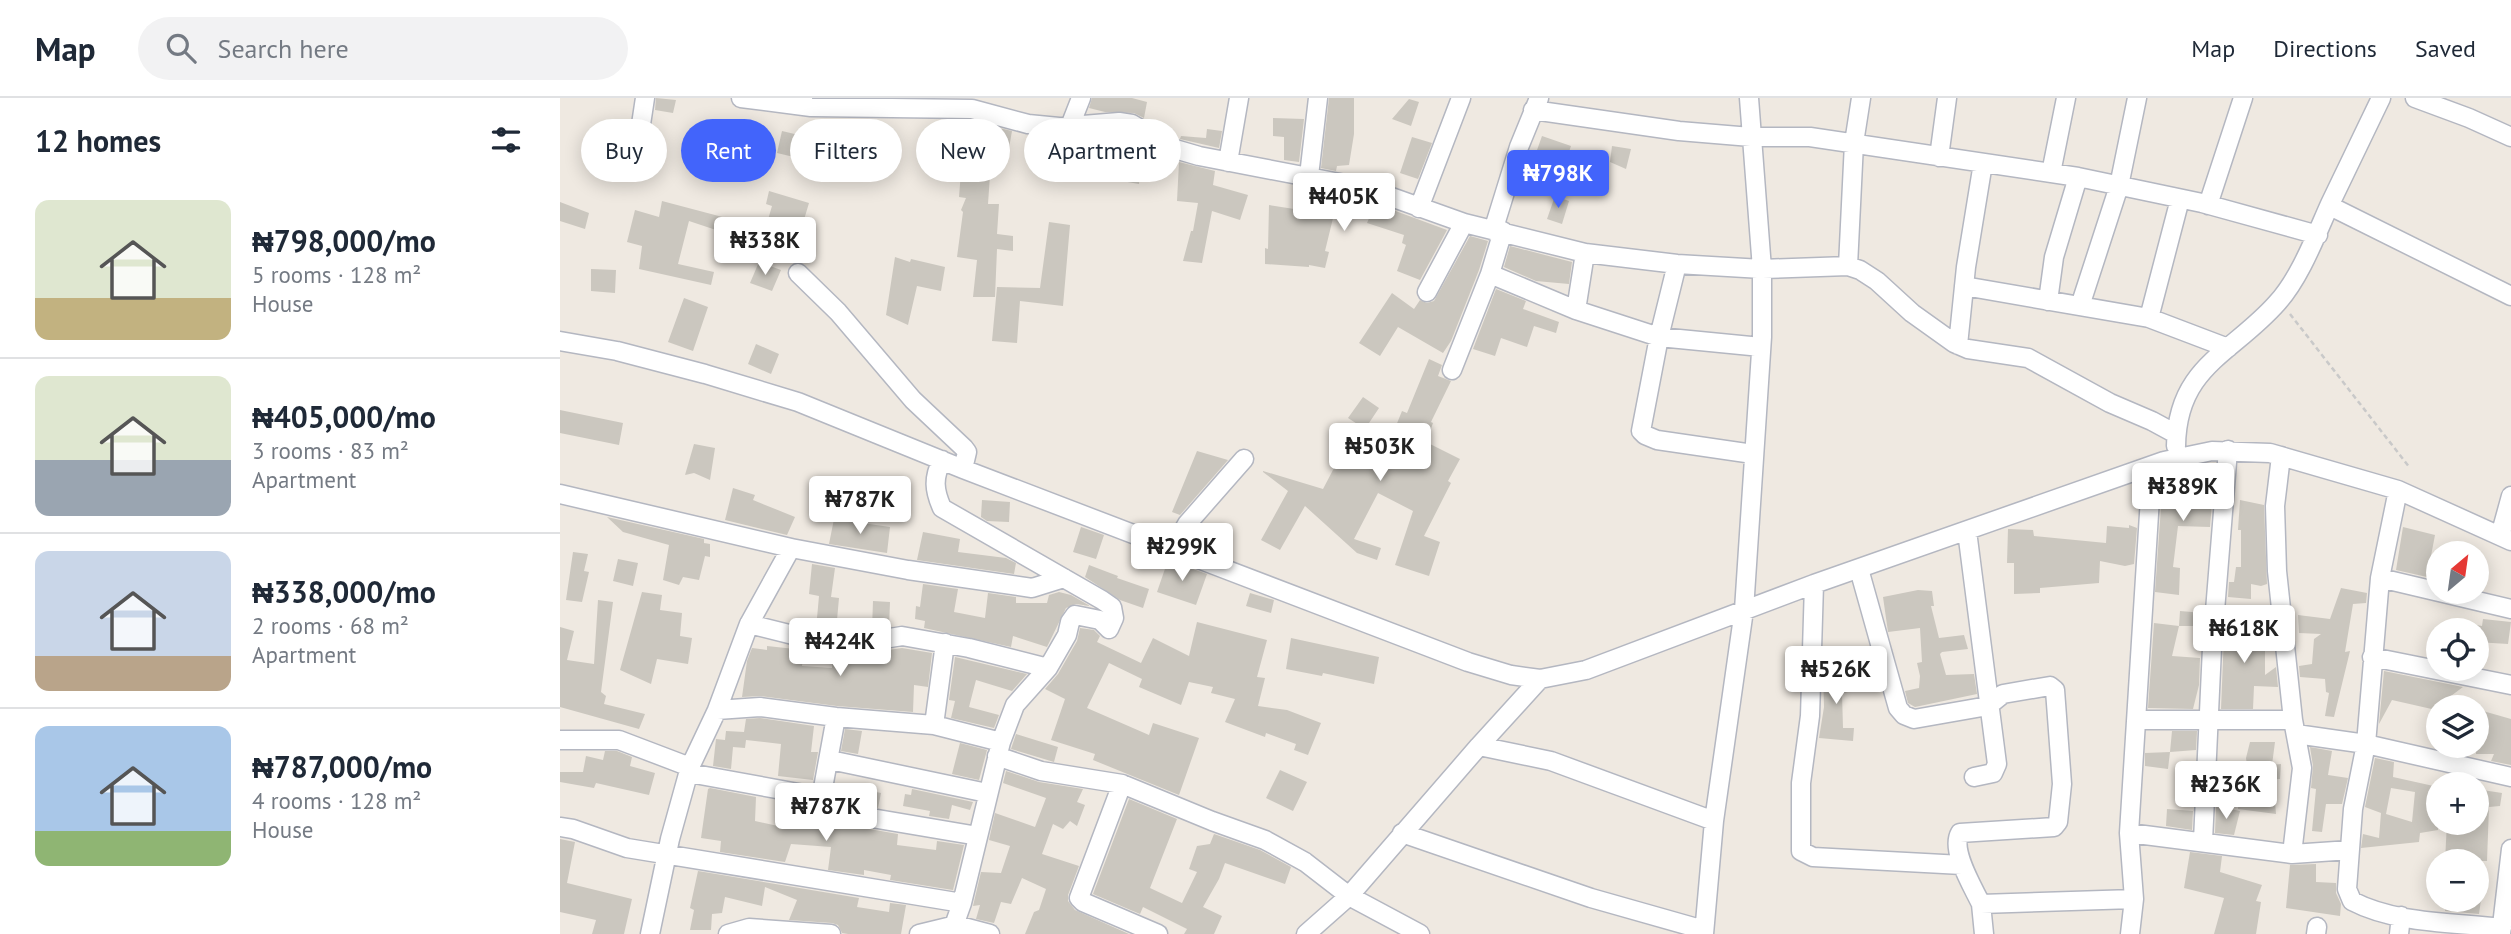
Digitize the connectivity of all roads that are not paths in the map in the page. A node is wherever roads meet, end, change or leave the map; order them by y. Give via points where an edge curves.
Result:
1 (645, 98) edge
2 (741, 98) edge
3 (1082, 98) edge
4 (1239, 98) edge
5 (1318, 98) edge
6 (1461, 98) edge
7 (1749, 98) edge
8 (1861, 98) edge
9 (1947, 98) edge
10 (2066, 98) edge
11 (2137, 98) edge
12 (2243, 98) edge
13 (2381, 98) edge
14 (2415, 98) edge
15 (886, 103) edge
16 (973, 103) edge
17 (1536, 104) edge
18 (642, 119) edge
19 (1073, 119) edge
20 (1024, 122) edge
21 (1751, 137) junction
22 (2511, 137) edge
23 (1854, 143) junction
24 (1181, 150) edge
25 (1939, 157) junction
26 (1228, 162) junction
27 (1983, 163) junction
28 (2051, 173) junction
29 (1309, 176) junction
30 (2078, 177) junction
31 (2119, 186) junction
32 (2180, 199) junction
33 (2208, 205) junction
34 (2330, 206) junction
35 (1419, 208) junction
36 (1464, 223) junction
37 (1498, 231) junction
38 (2318, 235) junction
39 (1584, 253) junction
40 (1678, 264) junction
41 (1848, 266) junction
42 (1762, 269) junction
43 (798, 273) dead end
44 (1490, 274) junction
45 (1964, 286) junction
46 (1427, 292) dead end
47 (2511, 296) edge
48 (2048, 301) junction
49 (2080, 306) junction
50 (1576, 310) junction
51 (2149, 318) junction
52 (1659, 337) junction
53 (560, 341) edge
54 (1958, 345) junction
55 (1761, 347) junction
56 (2228, 348) junction
57 (1451, 370) dead end
58 (2176, 434) junction
59 (2228, 450) junction
60 (1753, 454) junction
61 (2280, 456) junction
62 (2176, 457) junction
63 (1244, 459) dead end
64 (942, 460) junction
65 (2152, 466) junction
66 (963, 469) junction
67 (2398, 490) junction
68 (560, 494) edge
69 (2511, 496) edge
70 (1967, 531) junction
71 (2505, 539) edge
72 (1167, 547) junction
73 (791, 548) junction
74 (1859, 569) junction
75 (1064, 578) junction
76 (2380, 578) junction
77 (1814, 584) junction
78 (2511, 609) edge
79 (1744, 610) junction
80 (749, 624) junction
81 (945, 643) junction
82 (2372, 657) junction
83 (1048, 668) junction
84 (1540, 679) junction
85 (2511, 685) edge
86 (1987, 706) junction
87 (717, 710) junction
88 (836, 717) junction
89 (2136, 720) junction
90 (2209, 721) junction
91 (934, 725) junction
92 (2294, 727) junction
93 (560, 740) edge
94 (2366, 744) junction
95 (1479, 746) junction
96 (999, 749) junction
97 (830, 760) junction
98 (690, 770) junction
99 (1975, 777) dead end
100 (2511, 777) edge
101 (1122, 784) junction
102 (987, 793) junction
103 (821, 799) junction
104 (1714, 821) junction
105 (560, 827) edge
106 (1402, 833) junction
107 (2129, 833) junction
108 (978, 836) junction
109 (2203, 841) junction
110 (2511, 849) edge
111 (2350, 850) junction
112 (668, 853) junction
113 (2292, 854) junction
114 (1962, 865) junction
115 (1349, 896) junction
116 (2508, 898) edge
117 (2134, 899) junction
118 (962, 903) junction
119 (1981, 904) junction
120 (2400, 925) edge
121 (953, 929) edge
122 (2501, 931) edge
123 (1704, 932) edge
124 (650, 934) edge
125 (728, 934) edge
126 (831, 934) edge
127 (919, 934) edge
128 (990, 934) edge
129 (1158, 934) edge
130 (1306, 934) edge
131 (1420, 934) edge
132 (1983, 934) edge
133 (2130, 934) edge

1 - 18 street
2 - 15 street via 811,107
3 - 19 street
4 - 26 street
5 - 29 street
6 - 35 street
7 - 21 street
8 - 23 street
9 - 25 street
10 - 28 street
11 - 31 street
12 - 33 street
13 - 34 street
14 - 22 street
15 - 16 street
16 - 20 street
17 - 21 street via 1679,131
17 - 37 street via 1519,147
21 - 23 street
21 - 42 street
23 - 25 street
23 - 41 street
24 - 26 street
25 - 27 street
26 - 29 street
27 - 28 street
27 - 45 street
28 - 30 street
29 - 35 street via 1366,188
30 - 31 street
30 - 48 street via 2054,257
31 - 32 street
31 - 49 street
32 - 33 street
32 - 51 street
33 - 38 street
34 - 38 street
34 - 47 street
35 - 36 street
36 - 37 street
36 - 46 street
37 - 39 street
37 - 44 street
38 - 56 street via 2280,300
39 - 40 street
39 - 50 street
40 - 42 street
40 - 52 street
41 - 42 street
41 - 54 street via 1877,281
42 - 55 street
43 - 66 street via 913,400 964,447
44 - 50 street
44 - 57 street
45 - 48 street
45 - 54 street
48 - 49 street
49 - 51 street
50 - 52 street
51 - 56 street
52 - 55 street
52 - 60 street via 1641,431 1657,440
53 - 64 street via 617,351 798,402
54 - 58 street via 2028,358
55 - 60 street
56 - 58 street via 2210,361 2191,386
58 - 62 street
59 - 61 street
59 - 62 street
59 - 90 street
60 - 79 street
61 - 67 street
61 - 92 street via 2275,506 2277,571
62 - 65 street
63 - 72 street via 1176,543
64 - 66 street
64 - 75 street via 934,487 942,509
65 - 70 street
65 - 89 street
66 - 72 street
67 - 71 street
67 - 76 street
68 - 73 street
69 - 71 street
70 - 74 street
70 - 86 street
72 - 84 street via 1468,662
73 - 75 street via 1032,588
73 - 80 street
74 - 77 street
74 - 86 street via 1898,708 1904,715 1914,719
75 - 83 street via 1112,607 1114,618 1109,629 1100,620 1075,615
76 - 78 street
76 - 82 street
77 - 79 street
77 - 114 street via 1801,851 1813,857
79 - 84 street via 1586,670
79 - 104 street
80 - 81 street via 817,641 853,644 902,636
80 - 87 street
81 - 83 street
81 - 91 street
82 - 85 street
82 - 94 street
83 - 96 street via 1015,705
84 - 95 street
86 - 99 street via 1997,764 1993,773
86 - 114 street via 2003,694 2053,688 2062,784 2060,815 2054,827 1960,833 1956,841
87 - 88 street via 760,707
87 - 98 street
88 - 91 street
88 - 97 street
89 - 90 street
89 - 107 street
90 - 92 street
90 - 109 street
91 - 96 street
92 - 94 street
92 - 113 street via 2302,768
93 - 98 street via 619,740
94 - 100 street
94 - 111 street
95 - 104 street via 1551,761
95 - 106 street
96 - 101 street via 1041,771
96 - 102 street
97 - 102 street
97 - 103 street
98 - 103 street
98 - 112 street
101 - 115 street via 1283,848
101 - 129 street via 1079,898
102 - 108 street
103 - 108 street via 837,812
104 - 123 street
105 - 112 street via 627,848
106 - 115 street
106 - 123 street
107 - 109 street
107 - 117 street
108 - 118 street
109 - 113 street
110 - 116 street
111 - 113 street
111 - 120 street via 2347,889 2352,901
112 - 118 street
112 - 124 street
114 - 119 street
115 - 130 street
115 - 131 street
116 - 122 street
117 - 119 street
117 - 133 street
118 - 121 street
119 - 132 street
120 - 122 street
121 - 127 street
121 - 128 street
125 - 126 street via 749,928

